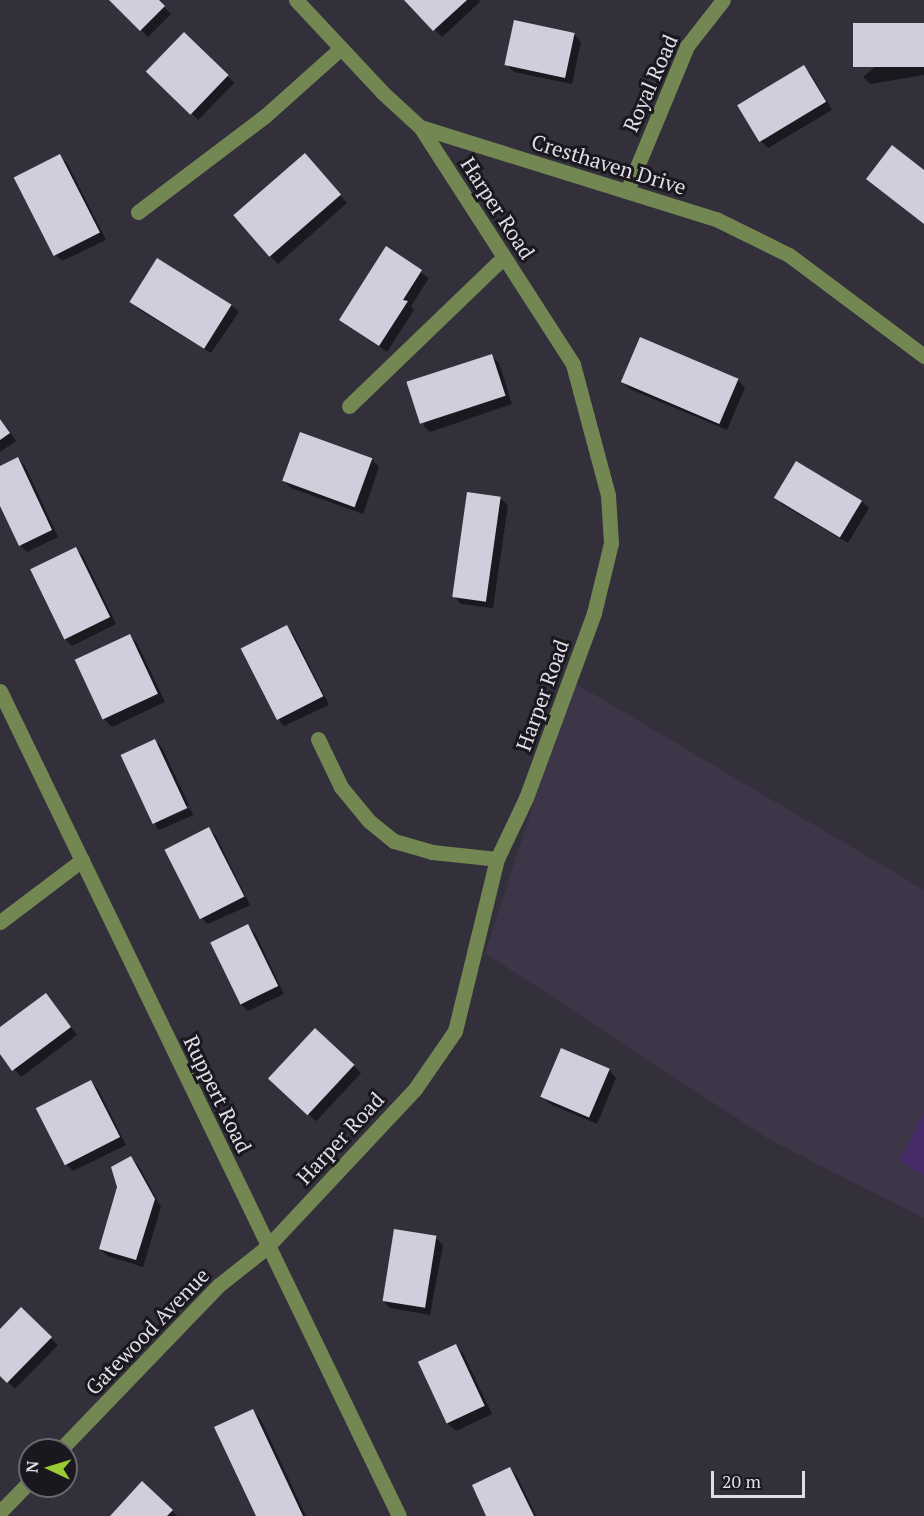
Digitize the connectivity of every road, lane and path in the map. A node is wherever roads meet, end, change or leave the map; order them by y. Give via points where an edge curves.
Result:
1 (296, 0) edge
2 (723, 0) edge
3 (341, 48) junction
4 (420, 127) junction
5 (627, 191) junction
6 (138, 212) dead end
7 (504, 257) junction
8 (924, 356) edge
9 (349, 406) dead end
10 (0, 691) edge
11 (318, 739) dead end
12 (496, 859) junction
13 (82, 860) junction
14 (0, 922) edge
15 (268, 1246) junction
16 (72, 1438) edge
17 (18, 1493) edge
18 (0, 1512) edge
19 (399, 1516) edge

1 - 3 street, Cresthaven Drive
2 - 5 street, Royal Road via 687,46
3 - 4 street, Cresthaven Drive
3 - 6 street via 265,116
4 - 5 street, Cresthaven Drive
4 - 7 street, Harper Road
5 - 8 street, Cresthaven Drive via 716,219 789,255
7 - 9 street
7 - 12 street, Harper Road via 573,364 608,495 611,543 594,613 526,798
10 - 13 street, Ruppert Road
11 - 12 street via 341,787 369,821 394,841 432,852
12 - 15 street, Harper Road via 455,1031 415,1089
13 - 14 street
13 - 15 street, Ruppert Road
15 - 16 street, Gatewood Avenue via 219,1285
15 - 19 street, Ruppert Road
17 - 18 street

